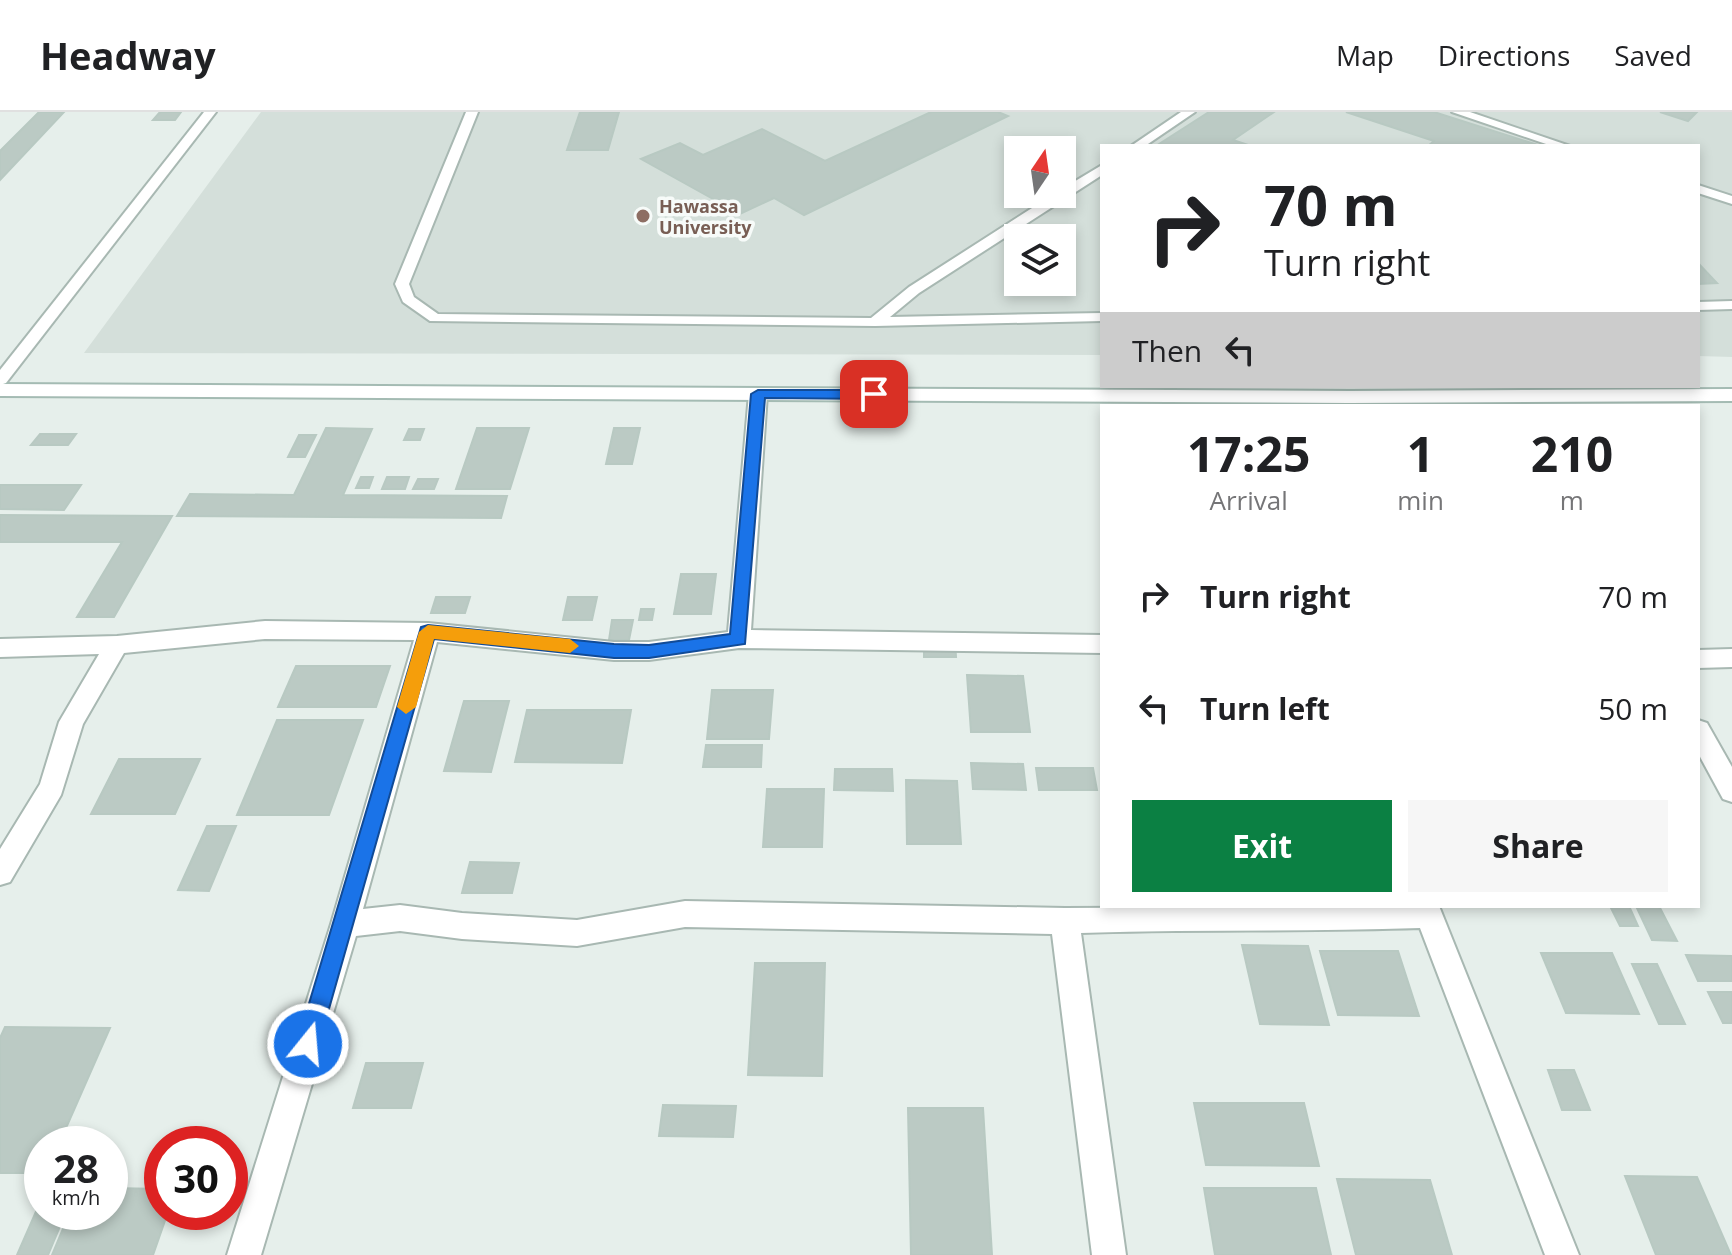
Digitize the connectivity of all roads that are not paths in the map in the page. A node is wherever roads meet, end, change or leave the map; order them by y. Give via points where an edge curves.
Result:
1 (210, 112) edge
2 (472, 112) edge
3 (1189, 112) edge
4 (1458, 112) edge
5 (1140, 144) edge
6 (1558, 144) edge
7 (1100, 170) edge
8 (1700, 190) edge
9 (1732, 200) edge
10 (1732, 305) edge
11 (1700, 306) edge
12 (1100, 317) edge
13 (875, 322) junction
14 (0, 380) edge
15 (0, 390) edge
16 (758, 394) junction
17 (1732, 395) edge
18 (428, 632) junction
19 (739, 639) junction
20 (1100, 644) edge
21 (117, 645) junction
22 (0, 648) edge
23 (1732, 658) edge
24 (1700, 659) edge
25 (1700, 734) edge
26 (1732, 791) edge
27 (0, 873) edge
28 (1427, 910) edge
29 (1065, 921) junction
30 (345, 924) junction
31 (244, 1255) edge
32 (1109, 1255) edge
33 (1562, 1255) edge

1 - 14 lane
2 - 13 lane via 402,284 408,299 435,318
3 - 5 lane
4 - 6 lane
7 - 13 lane via 914,290
8 - 9 lane
10 - 11 lane
12 - 13 lane
15 - 16 street
16 - 17 street
16 - 19 street
18 - 19 street via 614,651
18 - 21 street via 265,630
18 - 30 street
19 - 20 street
21 - 22 street
21 - 27 street via 71,722 52,787
23 - 24 street
25 - 26 street
28 - 29 street via 1339,918
28 - 33 street
29 - 30 street via 685,914 577,933 400,918
29 - 32 street
30 - 31 street

